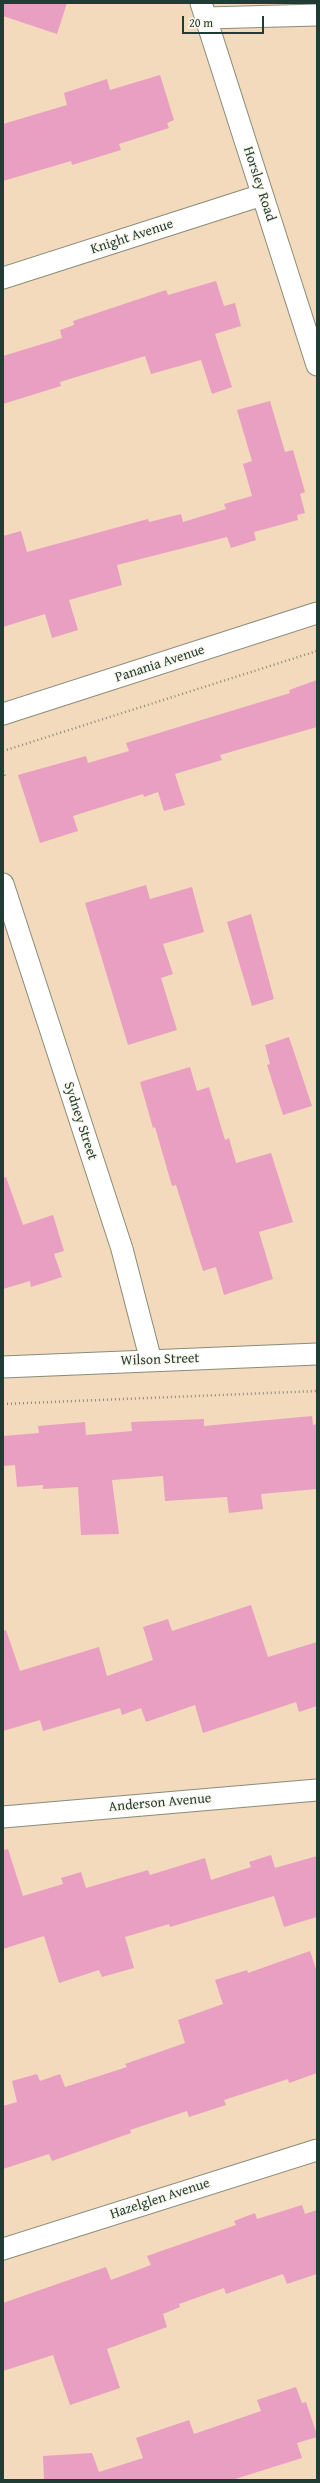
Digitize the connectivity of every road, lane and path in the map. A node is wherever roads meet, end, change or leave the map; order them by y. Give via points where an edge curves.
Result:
1 (203, 11) edge
2 (317, 15) edge
3 (262, 195) junction
4 (3, 278) edge
5 (317, 364) edge
6 (317, 613) edge
7 (317, 651) edge
8 (3, 714) edge
9 (3, 751) edge
10 (3, 771) edge
11 (5, 776) dead end
12 (3, 884) edge
13 (317, 1354) edge
14 (151, 1361) junction
15 (3, 1367) edge
16 (317, 1391) edge
17 (3, 1404) edge
18 (317, 1790) edge
19 (3, 1817) edge
20 (317, 2150) edge
21 (3, 2249) edge

1 - 2 street
1 - 3 street, Horsley Road
3 - 4 street, Knight Avenue
3 - 5 street, Horsley Road
6 - 8 street, Panania Avenue
7 - 9 path
10 - 11 path
12 - 14 street, Sydney Street via 122,1249
13 - 14 street, Wilson Street
14 - 15 street, Wilson Street
16 - 17 path
18 - 19 street, Anderson Avenue
20 - 21 street, Hazelglen Avenue

